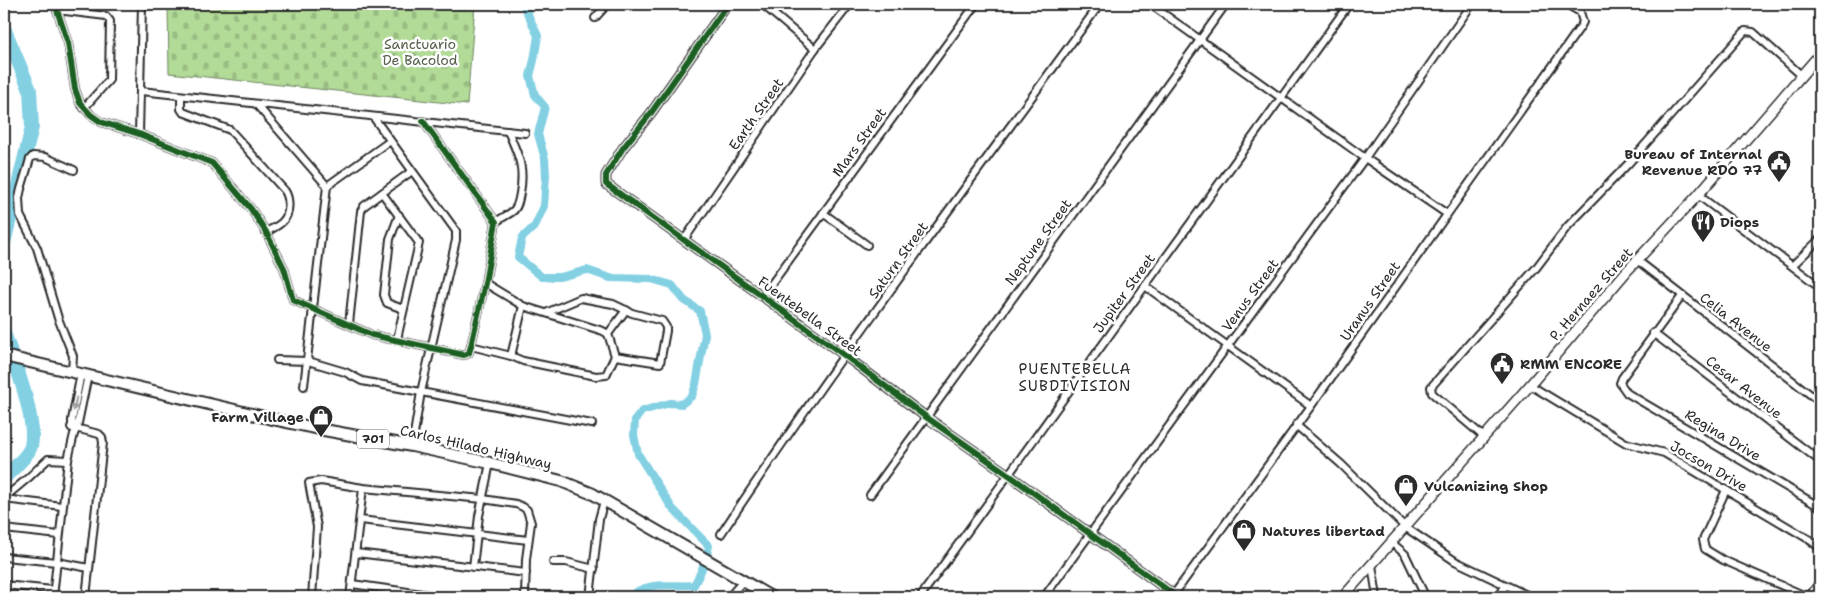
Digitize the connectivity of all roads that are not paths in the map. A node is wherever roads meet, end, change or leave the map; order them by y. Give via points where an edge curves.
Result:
1 (142, 4) edge
2 (606, 4) edge
3 (728, 4) edge
4 (762, 4) edge
5 (850, 4) edge
6 (976, 4) edge
7 (1100, 4) edge
8 (1150, 4) edge
9 (1226, 4) edge
10 (1350, 4) edge
11 (1472, 4) edge
12 (1566, 4) edge
13 (56, 7) edge
14 (595, 18) dead end
15 (1200, 40) junction
16 (816, 49) junction
17 (1820, 54) edge
18 (1801, 75) junction
19 (141, 91) junction
20 (181, 96) junction
21 (1283, 98) junction
22 (256, 104) junction
23 (84, 108) junction
24 (374, 118) junction
25 (423, 121) junction
26 (508, 131) junction
27 (526, 133) dead end
28 (139, 134) junction
29 (390, 140) junction
30 (1366, 158) junction
31 (74, 170) dead end
32 (412, 171) junction
33 (327, 186) junction
34 (382, 193) junction
35 (1698, 195) junction
36 (823, 213) junction
37 (1447, 214) junction
38 (399, 215) junction
39 (496, 222) junction
40 (266, 232) junction
41 (1820, 239) edge
42 (684, 240) junction
43 (867, 245) dead end
44 (1637, 260) junction
45 (1793, 265) junction
46 (485, 283) junction
47 (1145, 286) junction
48 (1820, 287) edge
49 (1682, 296) junction
50 (762, 297) junction
51 (523, 306) junction
52 (403, 309) junction
53 (312, 310) junction
54 (626, 310) junction
55 (548, 312) junction
56 (349, 324) junction
57 (1653, 333) junction
58 (608, 334) junction
59 (397, 339) junction
60 (472, 346) junction
61 (1229, 346) junction
62 (432, 347) junction
63 (844, 355) junction
64 (4, 356) edge
65 (511, 356) junction
66 (615, 356) junction
67 (277, 360) dead end
68 (308, 361) junction
69 (80, 373) junction
70 (1530, 385) junction
71 (304, 386) dead end
72 (421, 392) junction
73 (1820, 402) edge
74 (1311, 406) junction
75 (926, 418) junction
76 (592, 424) dead end
77 (1296, 425) junction
78 (74, 427) junction
79 (1484, 437) junction
80 (412, 446) junction
81 (68, 460) junction
82 (1820, 461) edge
83 (490, 463) junction
84 (1009, 475) junction
85 (364, 488) junction
86 (1726, 490) junction
87 (870, 495) dead end
88 (4, 498) edge
89 (483, 499) junction
90 (604, 500) junction
91 (62, 506) junction
92 (1820, 507) edge
93 (360, 520) junction
94 (1405, 527) junction
95 (4, 529) edge
96 (477, 534) junction
97 (721, 534) dead end
98 (1090, 534) junction
99 (59, 535) junction
100 (528, 540) junction
101 (1391, 542) junction
102 (1820, 548) edge
103 (356, 553) junction
104 (4, 557) edge
105 (57, 562) junction
106 (553, 562) dead end
107 (1372, 565) junction
108 (473, 567) junction
109 (89, 568) junction
110 (594, 568) junction
111 (526, 573) junction
112 (743, 581) junction
113 (1820, 582) edge
114 (352, 584) junction
115 (4, 585) edge
116 (1505, 586) junction
117 (53, 594) edge
118 (390, 594) edge
119 (1174, 596) edge
120 (1425, 596) dead end
121 (86, 597) edge
122 (312, 597) edge
123 (350, 597) edge
124 (439, 597) edge
125 (443, 597) edge
126 (525, 597) edge
127 (590, 597) edge
128 (729, 597) edge
129 (771, 597) edge
130 (920, 597) edge
131 (1044, 597) edge
132 (1343, 597) edge
133 (1377, 597) edge
134 (1499, 597) edge
135 (1531, 597) edge
136 (1808, 597) edge

1 - 19 street
2 - 14 street
3 - 42 street, Fuentebella Street via 651,114 623,148 605,178 608,186
4 - 16 street
5 - 16 street, Earth Street
6 - 36 street, Mars Street
7 - 63 street, Saturn Street
8 - 15 street
9 - 15 street, Neptune Street
10 - 21 street, Jupiter Street
11 - 30 street, Venus Street
12 - 37 street, Uranus Street via 1576,8 1582,17 1581,26
13 - 23 street via 68,43 77,98
13 - 23 street via 106,16 110,21 109,80
15 - 21 street
15 - 75 street, Neptune Street
16 - 42 street, Earth Street
17 - 18 main road, P. Hernaez Street
18 - 35 main road, P. Hernaez Street
18 - 79 street via 1753,32 1746,31 1628,164 1567,227 1536,268 1431,387 1432,393
19 - 20 street
19 - 28 street
20 - 22 street
20 - 40 street via 183,112 230,130 285,191 289,201 286,217
21 - 30 street
21 - 47 street, Jupiter Street
22 - 24 street
22 - 33 street
23 - 28 street via 100,122
24 - 25 street
24 - 29 street
25 - 26 street
25 - 39 street
26 - 27 street
26 - 39 street via 519,158 521,185 517,206
28 - 40 street via 212,163
29 - 32 street
29 - 33 street
30 - 37 street
30 - 61 street, Venus Street
31 - 69 street via 45,157 33,156 19,198 20,215 37,248 58,318
32 - 34 street
32 - 62 street via 456,231
33 - 53 street
34 - 38 street
34 - 56 street via 361,211
35 - 44 main road, P. Hernaez Street
35 - 45 street
36 - 43 street
36 - 50 street, Mars Street
37 - 74 street, Uranus Street
38 - 52 street via 418,240 419,247
38 - 52 street via 390,240 384,295 387,303
39 - 46 street
40 - 53 street via 284,268 290,296
41 - 45 street
42 - 50 street, Fuentebella Street
44 - 49 street, Celia Avenue
44 - 70 main road, P. Hernaez Street
45 - 48 street
46 - 51 street
46 - 60 street
47 - 61 street
47 - 84 street, Jupiter Street
49 - 57 street
49 - 73 street, Celia Avenue
50 - 63 street, Fuentebella Street
51 - 55 street
51 - 65 street
52 - 59 street
53 - 56 street
53 - 68 street
54 - 55 street via 613,304 578,298
54 - 58 street
54 - 66 street via 664,324 666,331 661,360 657,363
55 - 58 street
56 - 59 street via 372,335
57 - 82 street, Cesar Avenue
57 - 92 street, Regina Drive via 1622,378 1620,383 1626,393
58 - 66 street
59 - 62 street
60 - 62 street via 464,355
60 - 65 street
61 - 74 street
61 - 98 street, Venus Street
62 - 72 street
63 - 75 street, Fuentebella Street
63 - 97 street, Saturn Street
64 - 69 main road, Carlos Hilado Highway / 701
65 - 66 street via 602,376 608,373
67 - 68 street
68 - 71 street
68 - 72 street via 345,372 362,381
69 - 78 street
69 - 80 main road, Carlos Hilado Highway / 701 via 316,429
70 - 79 main road, P. Hernaez Street
70 - 86 street, Jocson Drive via 1626,443 1664,453
72 - 76 street
72 - 80 street
74 - 77 street, Uranus Street
75 - 84 street, Fuentebella Street
75 - 87 street, Neptune Street
77 - 94 street
77 - 119 street, Uranus Street
78 - 81 street
78 - 109 street via 99,434 103,442
79 - 94 main road, P. Hernaez Street
80 - 83 main road, Carlos Hilado Highway / 701
81 - 88 street via 48,459
81 - 91 street
83 - 89 street
83 - 90 main road, Carlos Hilado Highway / 701 via 561,481
84 - 98 street, Fuentebella Street
84 - 130 street, Jupiter Street
85 - 89 street
85 - 93 street
85 - 122 street via 321,481 309,483 317,527
86 - 102 street, Jocson Drive
86 - 136 street via 1703,540 1704,549
88 - 91 street
89 - 96 street
89 - 100 street via 516,504 527,510 531,522
90 - 110 street
90 - 112 main road, Carlos Hilado Highway / 701
91 - 99 street
93 - 96 street
93 - 103 street
94 - 101 main road, P. Hernaez Street
94 - 116 street via 1455,561
95 - 99 street
96 - 100 street
96 - 108 street
98 - 119 street, Fuentebella Street
98 - 131 street, Venus Street
99 - 105 street
100 - 111 street
101 - 107 main road, P. Hernaez Street
101 - 120 street via 1405,554
103 - 108 street
103 - 114 street
104 - 105 street
105 - 109 street
105 - 117 street
106 - 110 street
107 - 132 main road, P. Hernaez Street
107 - 133 street
108 - 111 street
109 - 121 street
110 - 127 street
111 - 126 street
112 - 128 street
112 - 129 main road, Carlos Hilado Highway / 701
113 - 136 street
114 - 118 street
114 - 123 street
115 - 117 street
116 - 134 street
116 - 135 street
118 - 124 street
124 - 125 street

